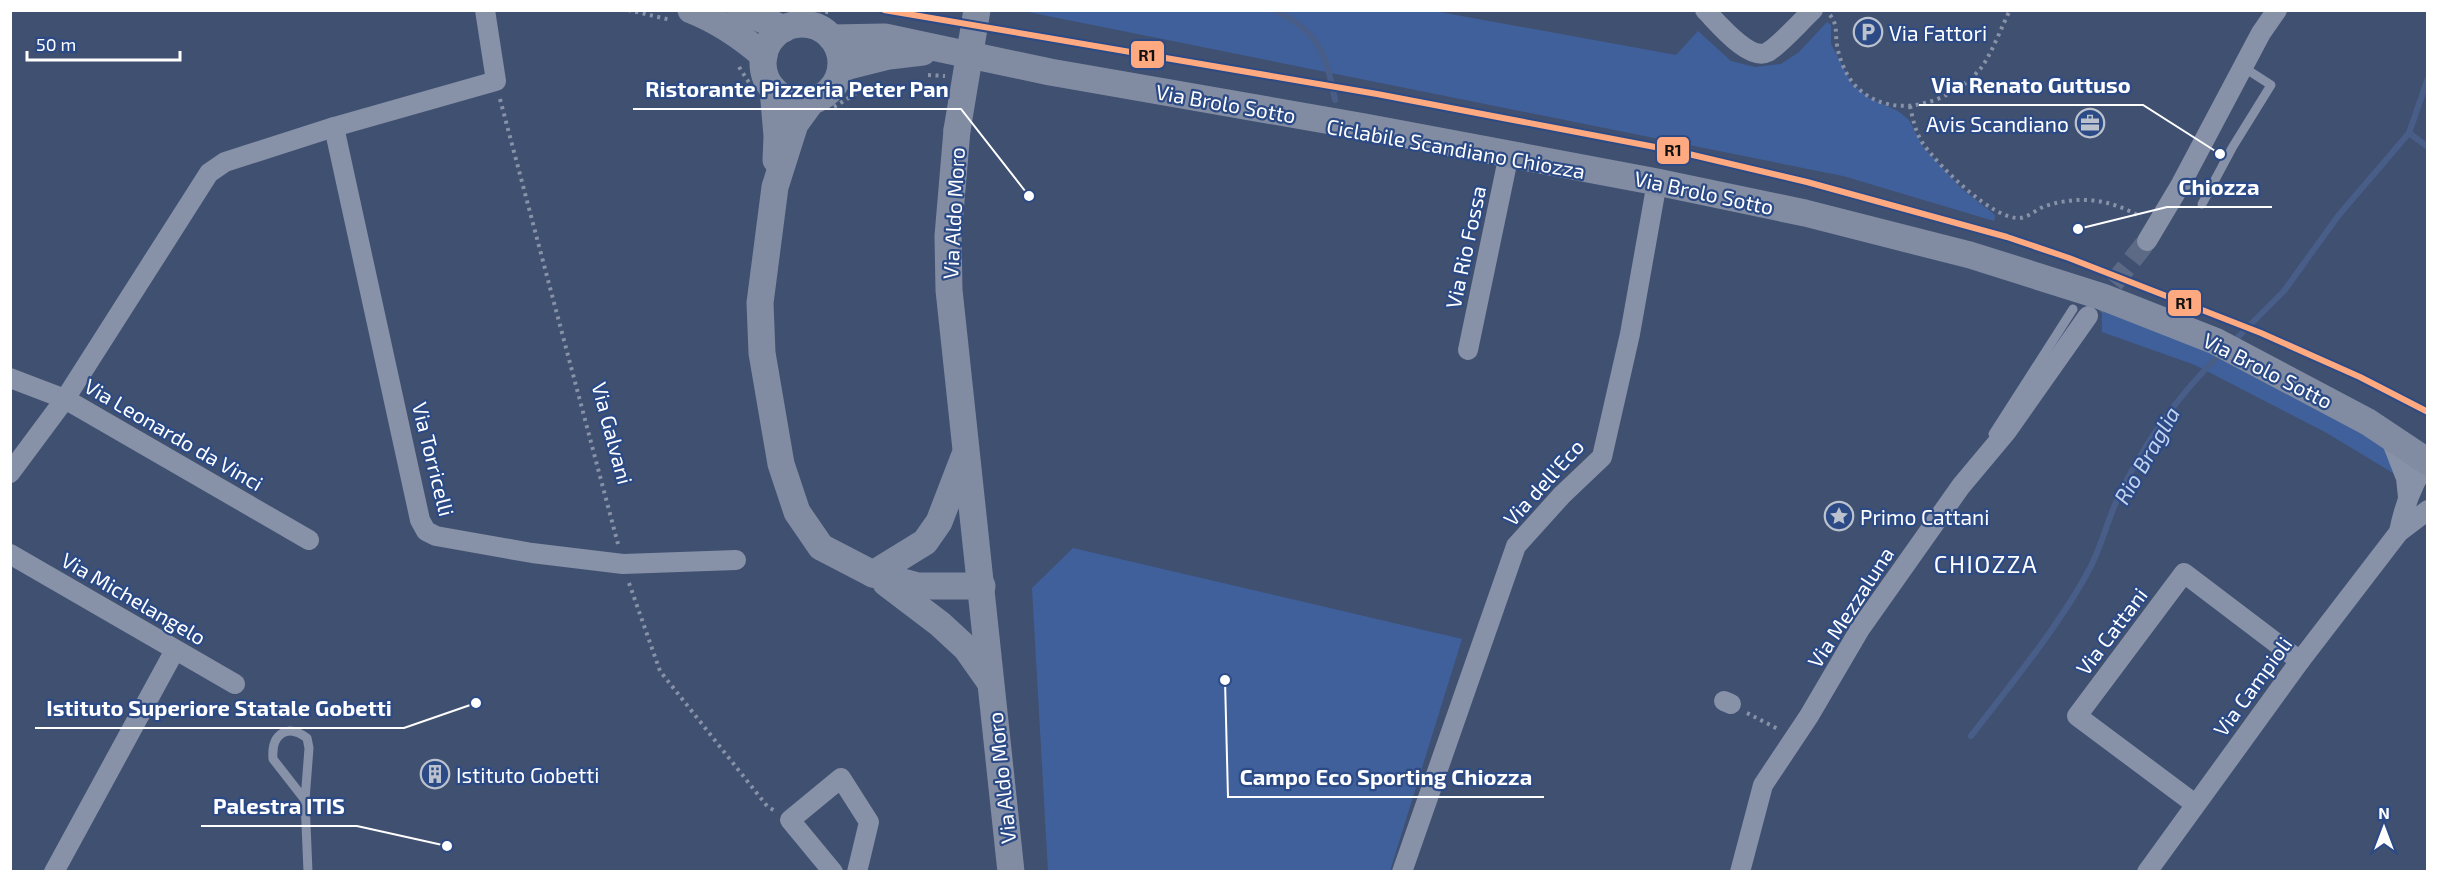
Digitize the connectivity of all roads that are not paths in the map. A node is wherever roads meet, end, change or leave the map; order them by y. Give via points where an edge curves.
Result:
1 (485, 10) edge
2 (740, 10) edge
3 (977, 10) edge
4 (1705, 10) edge
5 (1813, 10) edge
6 (2277, 10) edge
7 (684, 16) edge
8 (784, 29) junction
9 (832, 38) junction
10 (938, 50) junction
11 (764, 56) junction
12 (2243, 67) junction
13 (841, 68) junction
14 (762, 88) junction
15 (820, 106) junction
16 (334, 127) junction
17 (1509, 154) junction
18 (1657, 182) junction
19 (775, 187) junction
20 (2202, 204) dead end
21 (2146, 241) tunnel mouth
22 (2081, 312) tunnel mouth
23 (1468, 350) dead end
24 (10, 378) edge
25 (65, 399) junction
26 (2390, 437) junction
27 (967, 451) junction
28 (2427, 462) edge
29 (10, 473) edge
30 (2408, 497) junction
31 (2425, 512) edge
32 (2399, 532) junction
33 (309, 540) dead end
34 (10, 554) edge
35 (736, 560) dead end
36 (873, 574) junction
37 (982, 586) junction
38 (176, 650) junction
39 (2300, 661) junction
40 (234, 684) dead end
41 (992, 684) junction
42 (305, 801) junction
43 (2195, 804) junction
44 (54, 872) edge
45 (308, 872) edge
46 (833, 872) edge
47 (857, 872) edge
48 (1011, 872) edge
49 (1402, 872) edge
50 (1740, 872) edge
51 (2147, 872) edge

1 - 16 street via 496,81
2 - 8 main road
3 - 27 main road, Via Aldo Moro, bridge via 957,130 948,236 949,290
4 - 5 street via 1746,50 1757,54 1767,52
6 - 12 street
7 - 11 main road via 707,16 736,32
8 - 9 main road via 794,25 815,26
8 - 11 main road via 768,45
9 - 10 main road, Via Brolo Sotto via 885,37
9 - 13 main road via 841,57
10 - 13 main road, Via Brolo Sotto via 889,56
10 - 17 main road, Via Brolo Sotto
11 - 14 main road
12 - 20 lane via 2271,85
12 - 21 street
13 - 15 main road
14 - 15 main road via 790,101
14 - 19 main road, Via Aldo Moro via 777,136
15 - 19 main road, Via Aldo Moro via 795,124
16 - 25 street via 225,162 209,174
16 - 35 street, Via Torricelli via 420,520 426,531 625,570
17 - 18 main road, Via Brolo Sotto
17 - 23 street, Via Rio Fossa
18 - 26 main road, Via Brolo Sotto via 1805,213 1970,255 2103,297 2241,353
18 - 49 street, Via dell'Eco via 1630,334 1602,457 1516,546
19 - 36 main road, Via Aldo Moro via 760,303 762,353 781,464 797,512 821,547
22 - 50 street, Via Mezzaluna via 1993,448 1961,486 1860,629 1763,784
24 - 25 street, Via Leonardo da Vinci
25 - 29 street
25 - 33 street, Via Leonardo da Vinci
26 - 28 main road, Via Brolo Sotto
26 - 30 street, Via Campioli via 2403,468
27 - 36 main road, Via Aldo Moro via 939,522 925,542
27 - 37 main road, Via Aldo Moro
28 - 30 street, Via Campioli
30 - 32 street, Via Campioli
31 - 32 street, Via Campioli
32 - 39 street, Via Campioli
34 - 38 street, Via Michelangelo
36 - 37 main road via 912,566 957,575
36 - 41 main road, Via Aldo Moro via 966,648
37 - 41 main road, Via Aldo Moro
38 - 40 street, Via Michelangelo
38 - 44 street
39 - 43 street, Via Campioli
39 - 43 street, Via Cattani via 2184,573 2077,716
41 - 48 main road, Via Aldo Moro
42 - 42 lane via 307,738 299,732 287,732 274,740 273,759
42 - 45 lane
43 - 51 street, Via Campioli
46 - 47 street via 790,820 841,778 869,822

